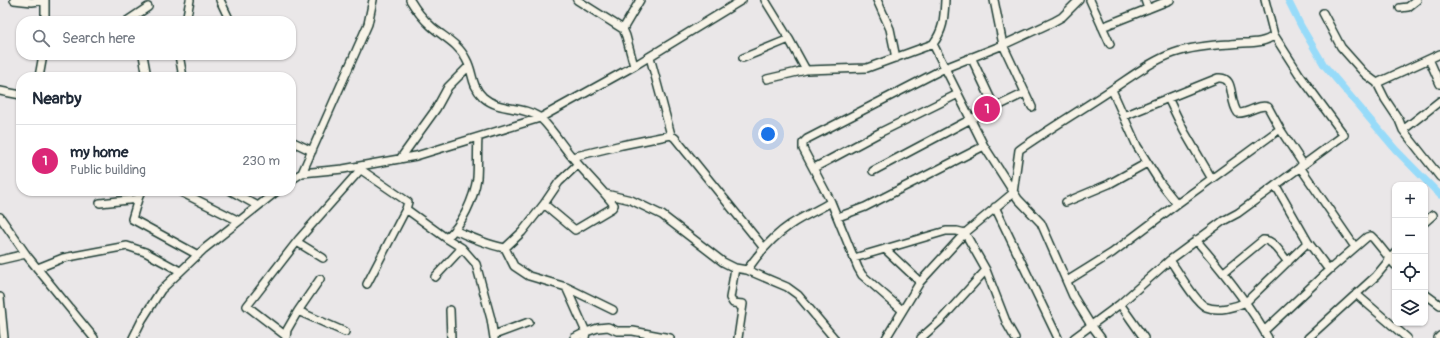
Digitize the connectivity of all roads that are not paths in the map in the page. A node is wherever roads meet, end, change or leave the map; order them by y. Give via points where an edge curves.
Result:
1 (14, 0) edge
2 (45, 0) edge
3 (190, 0) edge
4 (220, 0) edge
5 (373, 0) edge
6 (410, 0) edge
7 (577, 0) edge
8 (640, 0) edge
9 (742, 0) edge
10 (765, 0) edge
11 (877, 0) edge
12 (945, 0) edge
13 (994, 0) edge
14 (1079, 0) edge
15 (1090, 0) edge
16 (1145, 0) edge
17 (1170, 0) edge
18 (1265, 0) edge
19 (1417, 0) edge
20 (148, 7) dead end
21 (1400, 8) dead end
22 (1148, 9) junction
23 (1323, 13) dead end
24 (46, 16) edge
25 (135, 16) edge
26 (187, 16) edge
27 (228, 16) edge
28 (1102, 27) junction
29 (623, 29) junction
30 (1274, 34) junction
31 (790, 39) junction
32 (933, 44) junction
33 (1003, 44) junction
34 (1110, 44) dead end
35 (1440, 54) edge
36 (650, 57) junction
37 (971, 57) junction
38 (743, 58) dead end
39 (896, 58) junction
40 (1428, 59) junction
41 (42, 60) edge
42 (145, 60) edge
43 (180, 60) edge
44 (469, 66) junction
45 (634, 66) junction
46 (945, 68) junction
47 (806, 70) junction
48 (41, 72) edge
49 (146, 72) edge
50 (182, 72) edge
51 (766, 79) dead end
52 (1377, 83) junction
53 (1440, 84) edge
54 (1112, 90) junction
55 (0, 91) edge
56 (1025, 93) junction
57 (16, 94) edge
58 (958, 94) junction
59 (1168, 98) junction
60 (1440, 101) edge
61 (1032, 107) dead end
62 (995, 108) junction
63 (1124, 116) junction
64 (540, 118) junction
65 (971, 119) junction
66 (1280, 129) junction
67 (1403, 130) junction
68 (671, 135) junction
69 (478, 138) junction
70 (296, 143) edge
71 (984, 146) junction
72 (312, 151) junction
73 (572, 157) junction
74 (400, 159) junction
75 (1147, 163) junction
76 (578, 164) junction
77 (1302, 165) junction
78 (359, 168) junction
79 (814, 168) junction
80 (873, 171) dead end
81 (302, 173) junction
82 (296, 177) edge
83 (1440, 177) edge
84 (1212, 179) junction
85 (1276, 186) junction
86 (1013, 193) junction
87 (606, 194) junction
88 (139, 196) edge
89 (189, 196) edge
90 (240, 196) edge
91 (271, 196) edge
92 (138, 199) junction
93 (831, 202) junction
94 (1066, 202) dead end
95 (100, 203) dead end
96 (544, 204) junction
97 (1177, 204) junction
98 (258, 206) junction
99 (995, 207) junction
100 (406, 209) junction
101 (1432, 215) dead end
102 (0, 217) edge
103 (838, 217) junction
104 (1428, 219) edge
105 (239, 221) junction
106 (454, 230) junction
107 (965, 233) junction
108 (446, 238) junction
109 (1196, 240) junction
110 (297, 242) junction
111 (1308, 242) junction
112 (1355, 247) junction
113 (462, 248) junction
114 (505, 248) junction
115 (764, 248) junction
116 (885, 249) junction
117 (26, 254) junction
118 (1394, 254) edge
119 (198, 255) junction
120 (323, 258) dead end
121 (854, 258) junction
122 (1389, 259) junction
123 (0, 260) edge
124 (1170, 260) junction
125 (1288, 262) junction
126 (1392, 262) edge
127 (38, 268) junction
128 (735, 268) junction
129 (747, 270) junction
130 (986, 270) junction
131 (1330, 270) junction
132 (180, 271) junction
133 (1224, 272) junction
134 (435, 277) dead end
135 (320, 279) dead end
136 (1067, 281) junction
137 (920, 282) junction
138 (367, 284) dead end
139 (566, 286) junction
140 (1356, 294) junction
141 (1428, 296) edge
142 (0, 297) edge
143 (1246, 302) junction
144 (1120, 304) junction
145 (1440, 306) edge
146 (450, 310) dead end
147 (613, 310) dead end
148 (902, 310) junction
149 (298, 311) junction
150 (529, 322) dead end
151 (1091, 325) junction
152 (1264, 331) junction
153 (345, 332) dead end
154 (585, 335) edge
155 (616, 335) edge
156 (286, 337) edge
157 (494, 337) edge
158 (661, 337) edge
159 (4, 338) edge
160 (94, 338) edge
161 (133, 338) edge
162 (451, 338) edge
163 (574, 338) edge
164 (670, 338) edge
165 (738, 338) edge
166 (834, 338) edge
167 (886, 338) edge
168 (920, 338) edge
169 (1015, 338) edge
170 (1058, 338) edge
171 (1074, 338) edge
172 (1101, 338) edge
173 (1144, 338) edge
174 (1268, 338) edge
175 (1308, 338) edge
176 (1407, 338) edge

1 - 2 street
2 - 24 street
3 - 26 street
4 - 27 street
5 - 72 street via 368,24
6 - 44 street via 420,16 460,50
7 - 29 street
8 - 29 street
9 - 36 street
10 - 31 street
11 - 39 street via 890,29
12 - 32 street via 940,35
13 - 33 street
14 - 33 street via 1062,17
15 - 28 street
16 - 22 street
17 - 22 street
18 - 30 street
19 - 21 street via 1408,7
20 - 25 street
22 - 28 street
23 - 52 street via 1341,47 1365,74
28 - 34 street
29 - 45 street
30 - 54 street via 1271,38 1258,42 1174,52
30 - 77 street via 1299,74 1344,135
31 - 38 street
31 - 47 street
32 - 39 street
32 - 46 street
33 - 37 street
33 - 56 street
35 - 40 street
36 - 45 street
36 - 68 street
37 - 46 street
37 - 62 street
39 - 47 street via 867,68
40 - 52 street
40 - 53 street
41 - 48 street
42 - 49 street
43 - 50 street
44 - 64 street via 475,89 484,98 508,109 524,109
44 - 74 street via 448,86 436,109
45 - 64 street
46 - 58 street
46 - 79 street via 807,139 803,143 803,149
47 - 51 street
52 - 67 street
54 - 63 street
54 - 86 street via 1020,150
55 - 57 street
56 - 61 street
56 - 62 street
58 - 65 street
58 - 79 street
59 - 63 street
59 - 66 street via 1223,78 1230,84 1232,104 1238,113 1265,106 1271,111
59 - 84 street
60 - 67 street
62 - 65 street
63 - 75 street
64 - 69 street
64 - 73 street
65 - 71 street
65 - 80 street
66 - 77 street
66 - 84 street
67 - 83 street
68 - 73 street
68 - 115 street
69 - 74 street
69 - 106 street via 477,179 465,216
70 - 72 street
71 - 86 street
71 - 103 street via 872,204
72 - 81 street
73 - 76 street
74 - 78 street
75 - 94 street via 1109,184
75 - 97 street
76 - 87 street
76 - 96 street via 559,182
77 - 85 street
77 - 112 street
78 - 81 street
78 - 100 street via 408,202
78 - 110 street
79 - 93 street
81 - 82 street
84 - 97 street
85 - 109 street
85 - 111 street
86 - 99 street
86 - 136 street via 1041,223
87 - 96 street via 614,204 612,208 575,230
87 - 128 street via 631,200 662,215 723,262
88 - 92 street
89 - 105 street
90 - 98 street
91 - 98 street
92 - 95 street
92 - 119 street via 132,219
93 - 103 street
93 - 115 street via 791,224
96 - 114 street via 522,232
97 - 136 street via 1112,253
98 - 105 street
99 - 107 street
99 - 170 street
100 - 108 street
100 - 138 street
101 - 104 street
102 - 117 street
103 - 121 street
105 - 119 street
106 - 108 street
106 - 114 street
107 - 116 street via 946,231
107 - 130 street
107 - 137 street
108 - 113 street
109 - 124 street
109 - 133 street
110 - 120 street
110 - 156 street via 247,306
111 - 125 street
111 - 131 street
112 - 122 street via 1371,236
112 - 131 street
113 - 134 street
113 - 157 street via 476,264
114 - 139 street via 514,266 529,276
115 - 129 street
116 - 121 street
116 - 137 street
117 - 123 street
117 - 127 street
118 - 122 street
119 - 132 street
121 - 148 street via 862,275
122 - 126 street
122 - 140 street via 1376,276
124 - 143 street via 1198,301 1206,307 1224,308
124 - 144 street
125 - 133 street via 1271,242 1263,240
125 - 143 street
127 - 132 street via 63,258 127,246 145,252
127 - 160 street
128 - 129 street
128 - 165 street via 730,298 734,303 741,305
129 - 166 street via 787,287 798,295
130 - 168 street via 940,321
130 - 169 street
131 - 152 street
132 - 161 street via 160,290
133 - 143 street
135 - 149 street
136 - 151 street
137 - 148 street
139 - 147 street
139 - 154 street
140 - 175 street
140 - 176 street
141 - 145 street
142 - 159 street
143 - 152 street
144 - 151 street
144 - 173 street
146 - 162 street
148 - 167 street
149 - 153 street
149 - 156 street via 287,330
150 - 157 street
151 - 171 street
151 - 172 street
152 - 174 street
154 - 155 street via 598,328 608,327
154 - 163 street
155 - 158 street via 633,331
158 - 164 street

